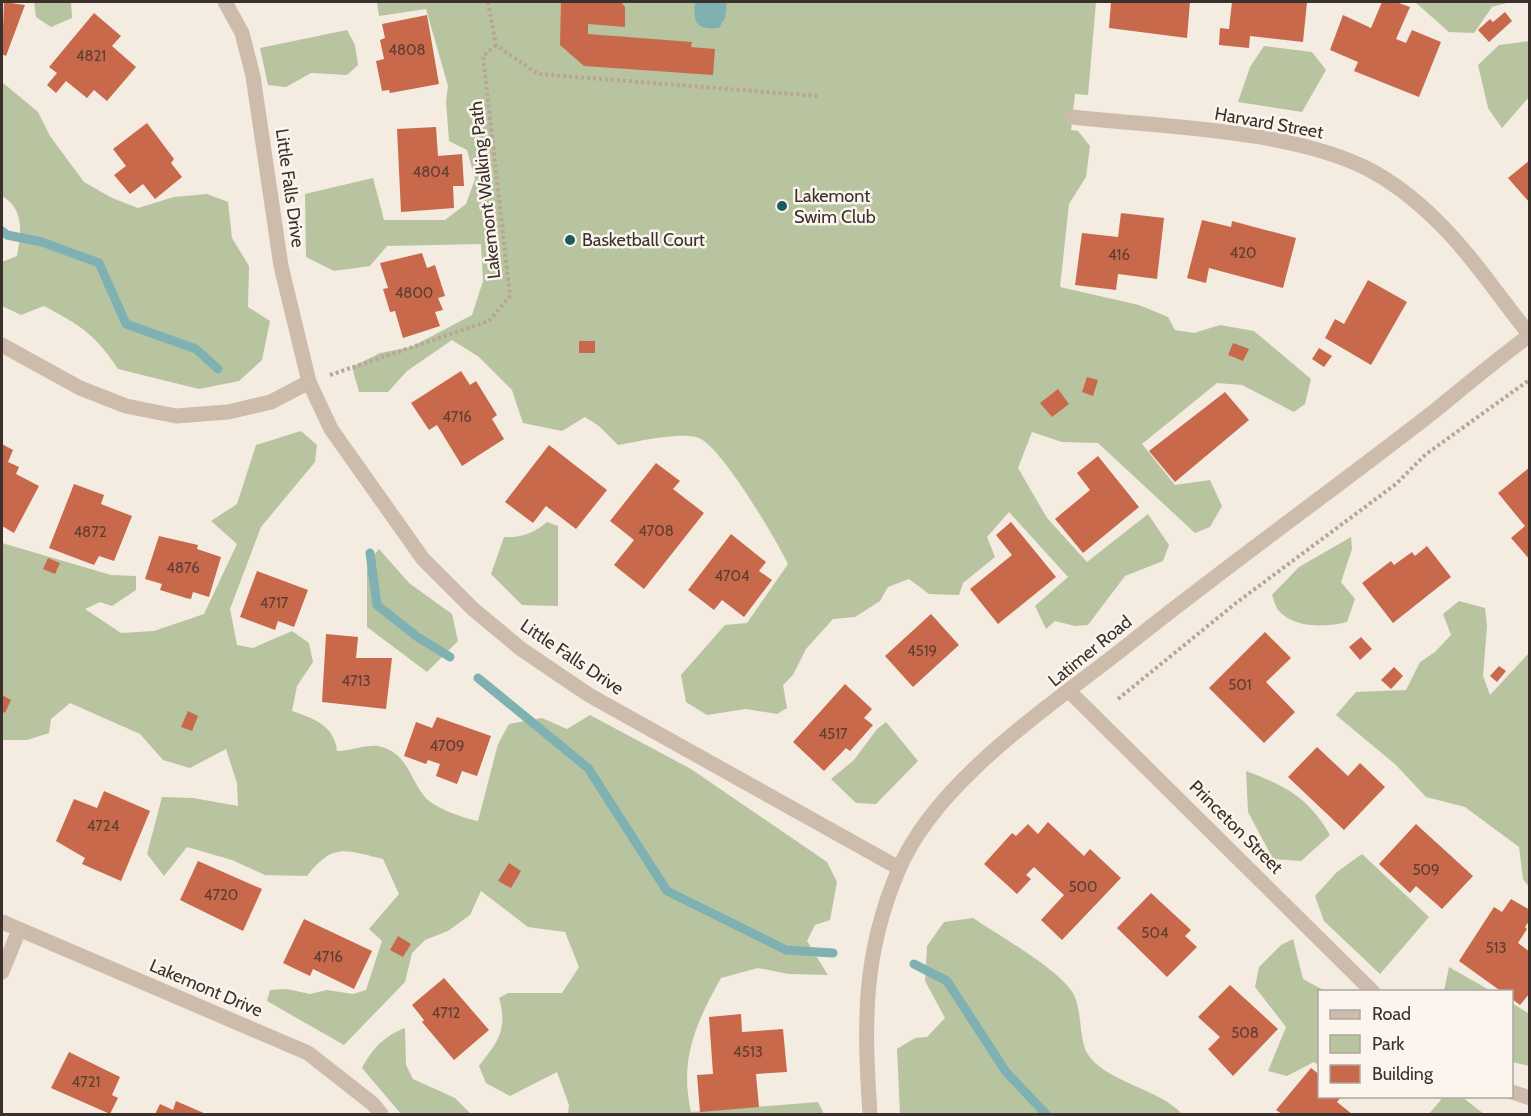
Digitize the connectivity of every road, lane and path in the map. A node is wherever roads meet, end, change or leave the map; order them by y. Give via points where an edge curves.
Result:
1 (225, 2) edge
2 (488, 2) edge
3 (496, 45) junction
4 (818, 96) dead end
5 (1072, 117) dead end
6 (1530, 335) edge
7 (2, 345) edge
8 (1528, 381) dead end
9 (309, 382) junction
10 (1070, 692) junction
11 (1118, 699) dead end
12 (899, 868) junction
13 (2, 922) edge
14 (19, 930) junction
15 (2, 972) edge
16 (1371, 990) edge
17 (1513, 1092) edge
18 (1530, 1098) edge
19 (381, 1114) edge
20 (870, 1114) edge

1 - 9 street, Little Falls Drive via 242,33 253,76 281,266
2 - 3 path
3 - 4 path via 538,74
3 - 9 path, Lakemont Walking Path via 483,56 510,296 489,321
5 - 6 street, Harvard Street via 1295,144 1369,169 1438,221
6 - 10 street, Latimer Road via 1229,564
7 - 9 street via 80,388 126,406 176,416 228,412 271,402
8 - 11 path via 1426,454 1396,484 1246,596
9 - 12 street, Little Falls Drive via 331,429 423,559 473,609 521,649 589,695
10 - 12 street, Latimer Road via 969,773 930,817
10 - 16 street, Princeton Street
12 - 20 street, Latimer Road via 872,956 866,992
13 - 14 street, Lakemont Drive
14 - 15 street
14 - 19 street, Lakemont Drive via 308,1053
17 - 18 street

